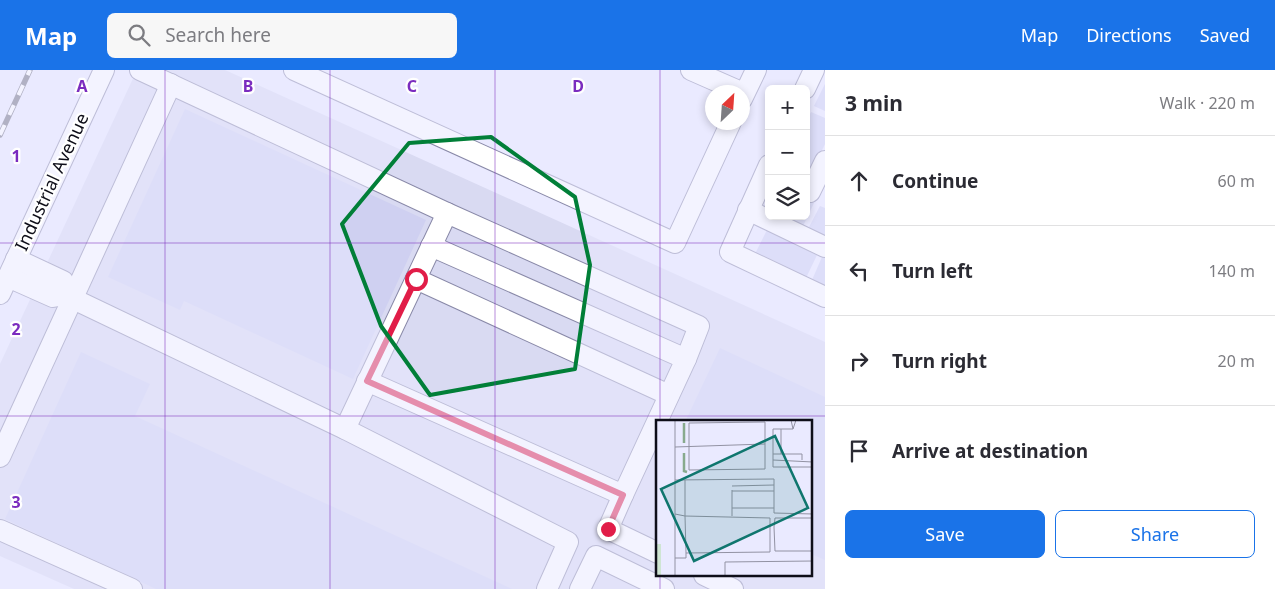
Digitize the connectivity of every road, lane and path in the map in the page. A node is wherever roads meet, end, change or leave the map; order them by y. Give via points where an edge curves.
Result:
1 (104, 70) edge
2 (140, 70) edge
3 (294, 70) edge
4 (691, 70) edge
5 (756, 70) edge
6 (814, 70) edge
7 (171, 84) junction
8 (722, 85) edge
9 (748, 85) edge
10 (808, 85) edge
11 (727, 130) edge
12 (825, 161) edge
13 (766, 175) edge
14 (814, 194) edge
15 (748, 210) junction
16 (447, 213) junction
17 (431, 246) junction
18 (825, 247) edge
19 (16, 259) junction
20 (416, 279) junction
21 (4, 285) edge
22 (825, 296) edge
23 (68, 297) junction
24 (686, 359) junction
25 (367, 381) junction
26 (669, 395) junction
27 (658, 420) edge
28 (656, 423) edge
29 (345, 429) junction
30 (0, 457) edge
31 (623, 495) junction
32 (0, 530) edge
33 (656, 552) edge
34 (706, 576) edge
35 (132, 589) edge
36 (547, 589) edge
37 (580, 589) edge
38 (664, 589) edge
39 (733, 589) edge

1 - 19 street, Industrial Avenue
2 - 7 street
3 - 11 street via 675,243
4 - 8 street
5 - 9 street
6 - 10 street
7 - 16 street
7 - 23 street
12 - 14 street
13 - 15 street
15 - 18 street
15 - 22 street via 730,252
16 - 17 street
16 - 24 street via 699,326
17 - 20 street
17 - 24 street
19 - 21 street, Industrial Avenue
19 - 23 street via 63,281
20 - 25 street
20 - 26 street
21 - 23 street via 53,297
23 - 29 street
23 - 30 street
24 - 26 street
25 - 29 street
25 - 31 street
26 - 27 street
28 - 31 street
29 - 36 street via 568,542
31 - 33 street via 608,529
32 - 35 street
34 - 39 street
37 - 38 street via 596,556

